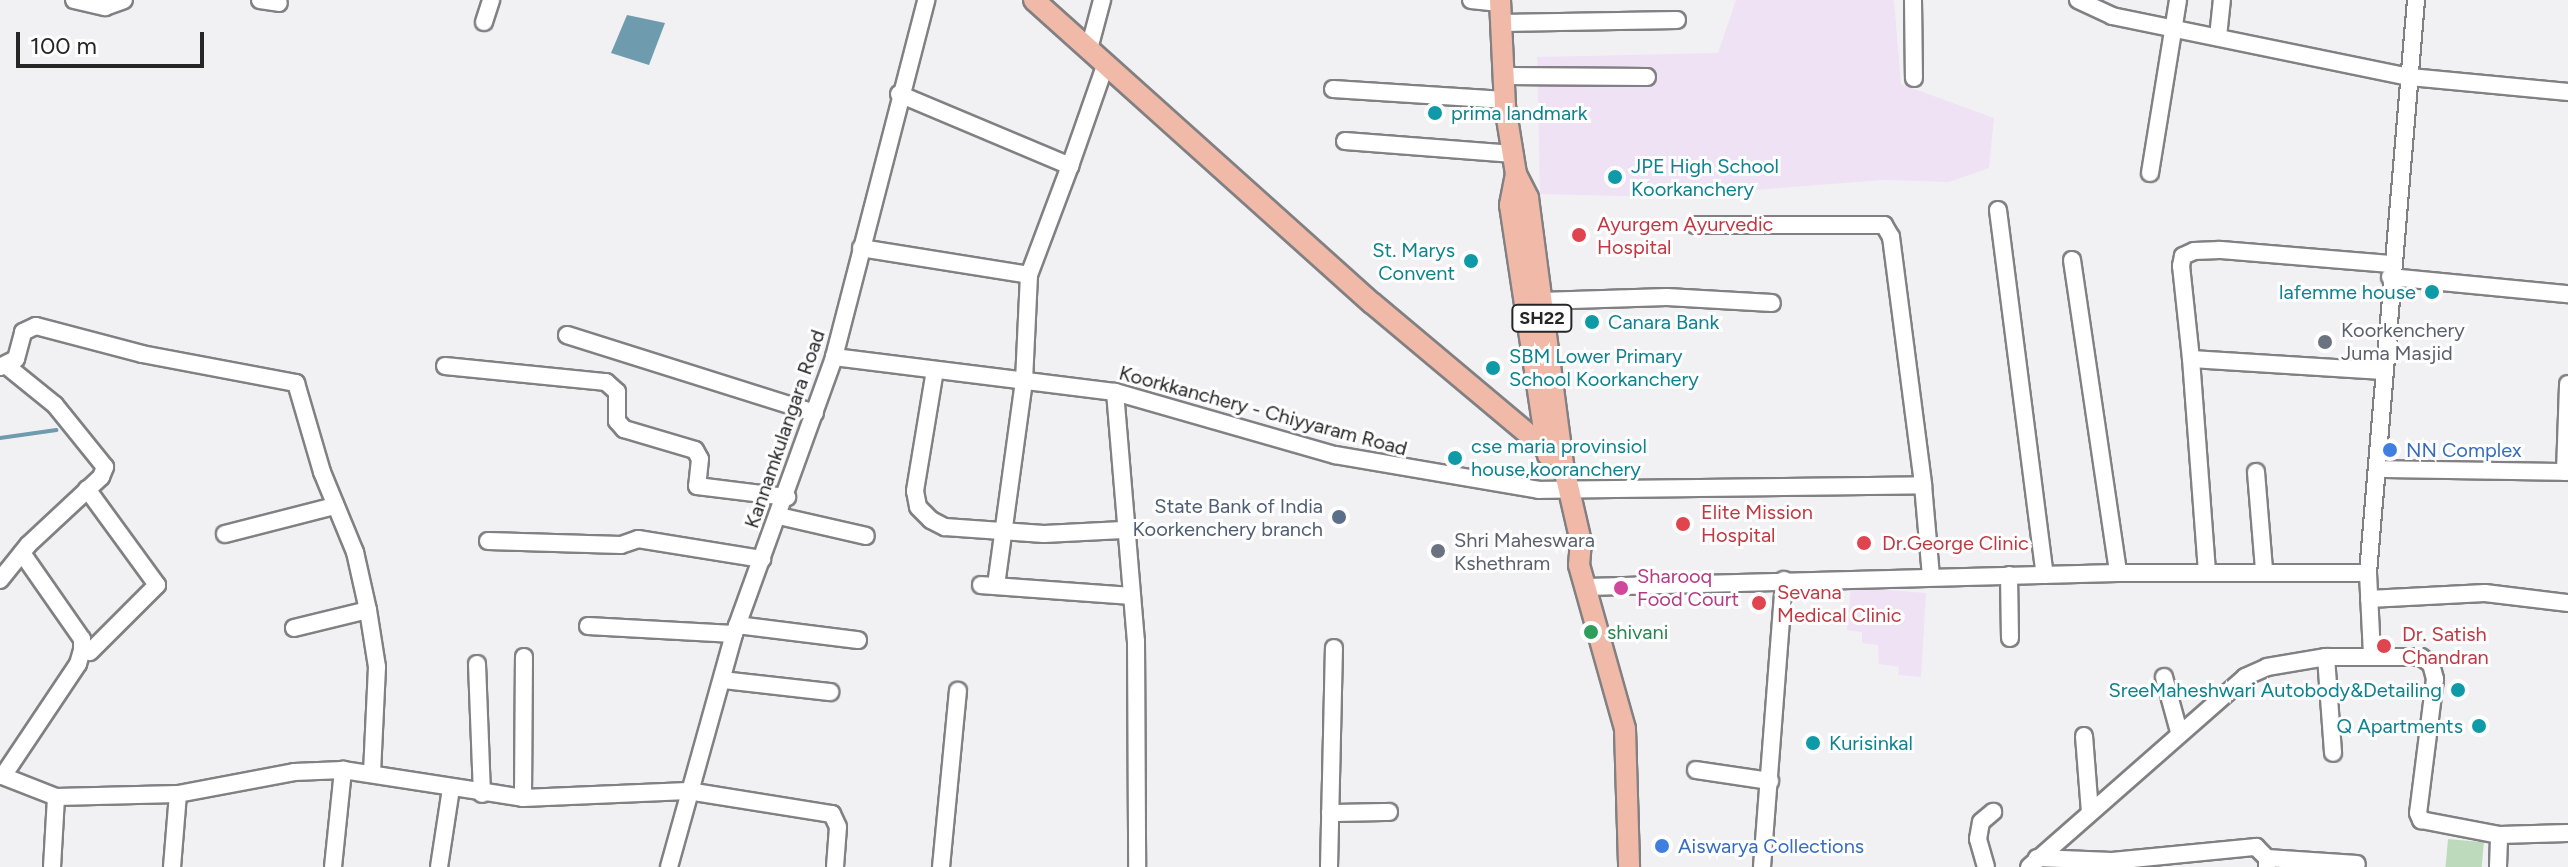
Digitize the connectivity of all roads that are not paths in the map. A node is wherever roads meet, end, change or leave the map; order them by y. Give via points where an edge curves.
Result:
1 (74, 0) edge
2 (124, 0) edge
3 (260, 0) edge
4 (491, 0) edge
5 (926, 0) edge
6 (1034, 0) edge
7 (1102, 0) edge
8 (1471, 0) edge
9 (1913, 0) edge
10 (2078, 0) edge
11 (2178, 0) edge
12 (2222, 0) edge
13 (2416, 0) edge
14 (279, 3) dead end
15 (1501, 9) edge
16 (1677, 20) dead end
17 (484, 22) dead end
18 (2171, 28) junction
19 (2218, 37) junction
20 (1089, 49) junction
21 (1105, 66) junction
22 (1504, 76) junction
23 (1647, 77) dead end
24 (2410, 77) junction
25 (1914, 78) dead end
26 (2567, 87) edge
27 (1333, 89) dead end
28 (899, 94) junction
29 (1505, 100) junction
30 (1345, 141) dead end
31 (1514, 164) junction
32 (1070, 166) junction
33 (2150, 173) dead end
34 (1998, 210) dead end
35 (1695, 225) dead end
36 (861, 248) junction
37 (2072, 260) dead end
38 (2391, 270) junction
39 (1029, 275) junction
40 (2568, 294) edge
41 (1540, 301) junction
42 (1772, 303) dead end
43 (567, 335) dead end
44 (834, 357) junction
45 (2191, 359) junction
46 (445, 366) dead end
47 (4, 367) edge
48 (935, 370) junction
49 (2383, 371) junction
50 (1024, 381) junction
51 (2568, 384) edge
52 (1115, 392) junction
53 (815, 413) junction
54 (1555, 457) junction
55 (2377, 469) junction
56 (2256, 472) dead end
57 (2567, 472) edge
58 (1923, 485) junction
59 (87, 489) junction
60 (1554, 490) junction
61 (787, 497) junction
62 (335, 506) junction
63 (779, 516) junction
64 (1123, 530) junction
65 (1002, 531) junction
66 (225, 534) dead end
67 (866, 536) dead end
68 (488, 541) dead end
69 (22, 553) junction
70 (762, 559) junction
71 (2264, 570) junction
72 (2207, 571) junction
73 (2118, 573) junction
74 (2368, 573) junction
75 (2009, 575) junction
76 (2045, 575) junction
77 (1931, 577) junction
78 (0, 580) edge
79 (1784, 580) junction
80 (1586, 587) junction
81 (1131, 596) junction
82 (2369, 599) junction
83 (2568, 603) edge
84 (368, 610) junction
85 (588, 626) dead end
86 (294, 628) dead end
87 (735, 629) junction
88 (2010, 638) dead end
89 (858, 640) dead end
90 (1334, 648) dead end
91 (90, 652) dead end
92 (2372, 654) junction
93 (524, 657) dead end
94 (2326, 657) junction
95 (477, 664) dead end
96 (2164, 677) dead end
97 (723, 680) junction
98 (958, 691) dead end
99 (830, 692) dead end
100 (2179, 732) junction
101 (2084, 736) dead end
102 (2333, 753) dead end
103 (343, 770) junction
104 (1696, 770) dead end
105 (372, 772) junction
106 (1, 776) edge
107 (1770, 781) junction
108 (451, 789) junction
109 (688, 791) junction
110 (178, 794) junction
111 (482, 794) junction
112 (56, 797) junction
113 (523, 798) junction
114 (1389, 812) dead end
115 (1993, 812) dead end
116 (2090, 812) junction
117 (1330, 813) junction
118 (2568, 833) edge
119 (2499, 835) junction
120 (2267, 862) edge
121 (2033, 863) edge
122 (2112, 864) edge
123 (2357, 864) dead end
124 (52, 867) edge
125 (172, 867) edge
126 (333, 867) edge
127 (439, 867) edge
128 (669, 867) edge
129 (835, 867) edge
130 (941, 867) edge
131 (1137, 867) edge
132 (1329, 867) edge
133 (1629, 867) edge
134 (1762, 867) edge
135 (1986, 867) edge
136 (2498, 867) edge

1 - 2 street via 105,7
3 - 14 street
4 - 17 street
5 - 28 street, Kannamkulangara Road
6 - 20 main road
7 - 20 street
8 - 15 street
9 - 25 street
10 - 18 street via 2112,16
11 - 18 street
12 - 19 street
13 - 24 street
15 - 16 street
15 - 22 main road, SH22
18 - 19 street
18 - 33 street
19 - 24 street
20 - 21 main road
21 - 32 street
21 - 54 main road
22 - 23 street
22 - 29 main road, SH22
24 - 26 street
24 - 38 street
27 - 29 street
28 - 32 street
28 - 36 street, Kannamkulangara Road
29 - 31 main road, SH22
30 - 31 street
31 - 41 main road, SH22 via 1528,198
31 - 54 main road via 1510,205
32 - 39 street
34 - 76 street
35 - 58 street via 1884,225 1891,237
36 - 39 street
36 - 44 street, Kannamkulangara Road
37 - 73 street
38 - 40 street
38 - 45 street via 2220,250 2183,256
38 - 49 street
39 - 50 street
41 - 42 street via 1667,297
41 - 54 main road, SH22
43 - 53 street
44 - 48 street, Koorkkanchery - Chiyyaram Road
44 - 53 street, Kannamkulangara Road
45 - 49 street
45 - 72 street
46 - 61 street via 606,382 617,392 617,421 624,429 695,450 700,459 697,486
47 - 59 street via 55,405 102,457 101,477
47 - 62 street via 16,359 23,332 36,326 142,354 286,378 303,393
48 - 50 street, Koorkkanchery - Chiyyaram Road
48 - 65 street via 915,491 918,507 945,527
49 - 55 street
50 - 52 street, Koorkkanchery - Chiyyaram Road
50 - 65 street
51 - 57 street
52 - 60 street, Koorkkanchery - Chiyyaram Road via 1335,455
52 - 64 street
53 - 61 street, Kannamkulangara Road
54 - 60 main road
55 - 57 street
55 - 74 street
56 - 71 street
58 - 60 street, Koorkkanchery - Chiyyaram Road
58 - 77 street
59 - 69 street
59 - 91 street via 157,585
60 - 80 main road
61 - 63 street, Kannamkulangara Road
62 - 66 street
62 - 84 street via 355,552
63 - 67 street
63 - 70 street, Kannamkulangara Road
64 - 65 street
64 - 81 street
65 - 81 street via 989,585
68 - 70 street via 621,545 638,539
69 - 78 street
69 - 106 street via 82,639 82,650 78,664
70 - 87 street, Kannamkulangara Road
71 - 72 street
71 - 74 street
72 - 73 street
73 - 76 street
74 - 82 street
75 - 76 street
75 - 77 street
75 - 88 street
77 - 79 street
79 - 80 street
79 - 107 street
80 - 133 main road via 1625,729
81 - 131 street
82 - 83 street via 2485,593
82 - 92 street
84 - 86 street
84 - 105 street via 377,667
85 - 87 street
87 - 89 street
87 - 97 street, Kannamkulangara Road
90 - 117 street
92 - 94 street
92 - 119 street via 2421,657 2431,664 2435,679 2418,813 2429,823
93 - 113 street
94 - 100 street via 2267,667 2245,677
94 - 102 street
95 - 111 street
96 - 100 street
97 - 99 street
97 - 109 street, Kannamkulangara Road
98 - 130 street
100 - 116 street
101 - 116 street
103 - 105 street
103 - 110 street via 294,772
103 - 126 street
104 - 107 street
105 - 108 street
106 - 112 street
107 - 134 street
108 - 111 street
108 - 127 street
109 - 113 street
109 - 128 street, Kannamkulangara Road
109 - 129 street via 832,814 838,827
110 - 112 street
110 - 125 street
111 - 113 street
112 - 124 street
114 - 117 street
115 - 135 street via 1981,822 1978,839
116 - 121 street
117 - 132 street
118 - 119 street
119 - 136 street
120 - 122 street via 2256,847
120 - 123 street
121 - 122 street

